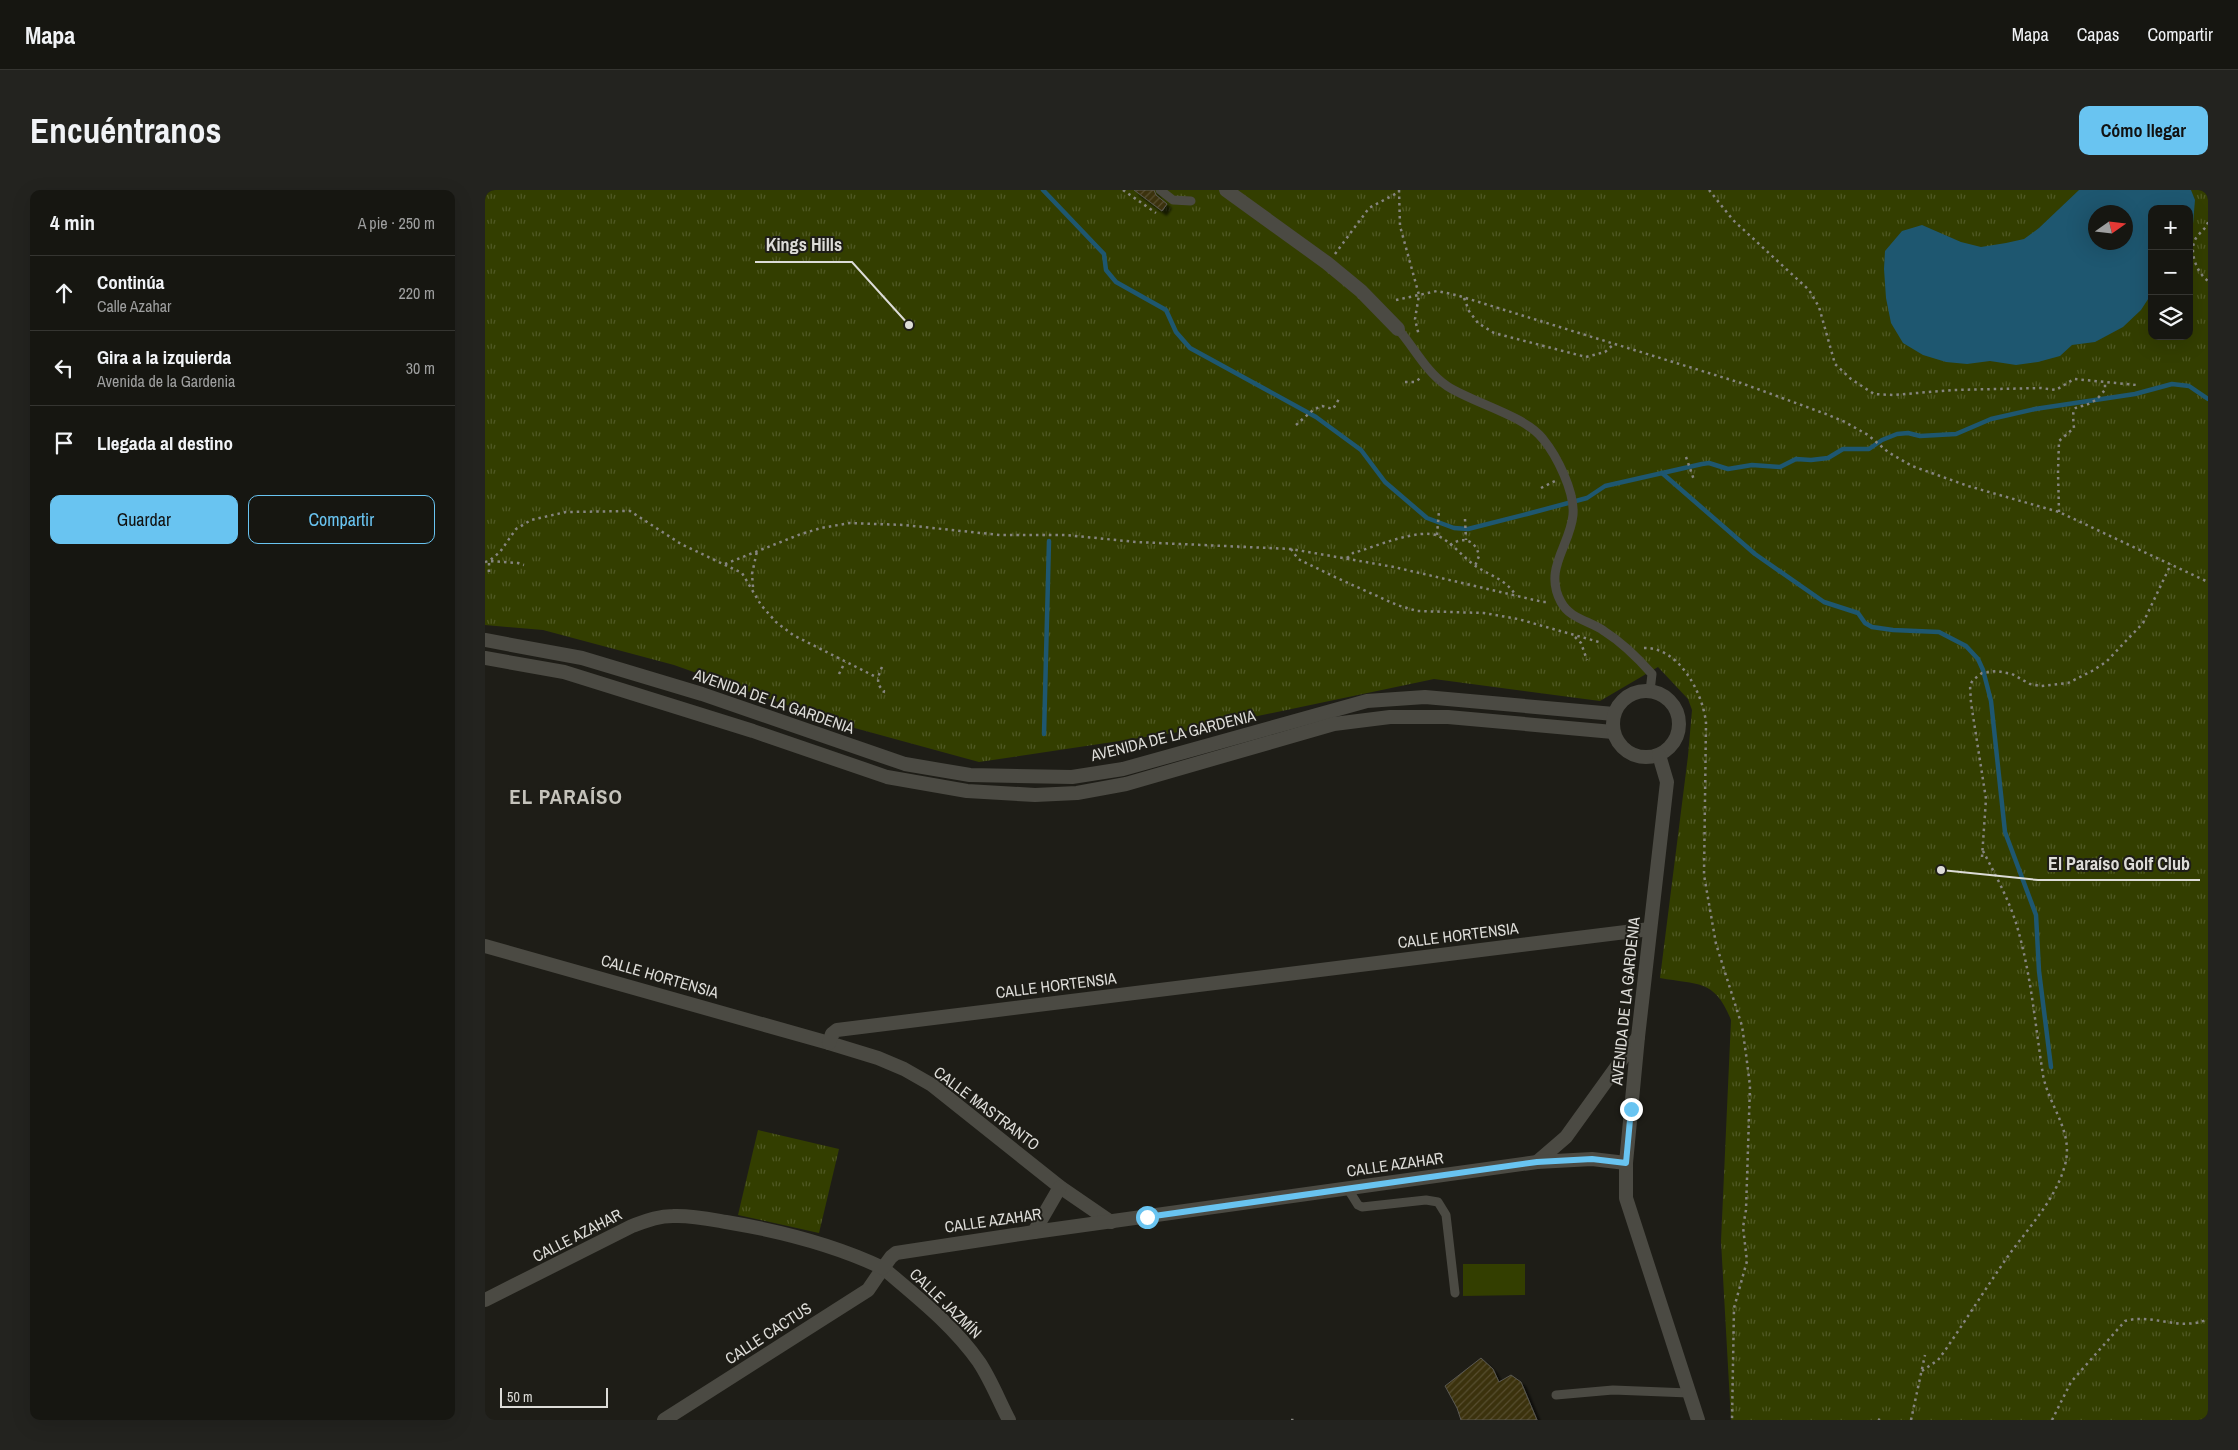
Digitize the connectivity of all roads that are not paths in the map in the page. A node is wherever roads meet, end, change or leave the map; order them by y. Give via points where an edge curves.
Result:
1 (1161, 190) edge
2 (1226, 190) edge
3 (1191, 200) dead end
4 (1398, 329) joint
5 (485, 640) edge
6 (485, 658) edge
7 (1650, 691) junction
8 (694, 692) junction
9 (689, 710) junction
10 (1614, 714) junction
11 (1613, 732) junction
12 (1659, 755) junction
13 (1650, 929) junction
14 (485, 946) edge
15 (1637, 1037) junction
16 (829, 1043) junction
17 (1537, 1162) junction
18 (1626, 1163) junction
19 (1060, 1187) junction
20 (1348, 1189) junction
21 (1111, 1222) junction
22 (1034, 1232) junction
23 (883, 1268) junction
24 (1455, 1293) dead end
25 (485, 1300) edge
26 (1689, 1393) junction
27 (1556, 1394) dead end
28 (1004, 1418) edge
29 (664, 1420) edge
30 (1698, 1420) edge

1 - 3 lane via 1173,200
2 - 4 street via 1361,291
4 - 7 lane via 1426,366 1446,385 1519,420 1542,437 1570,491 1573,515 1556,568 1555,589 1559,599 1578,619 1603,630 1630,649 1651,674
5 - 8 street, AVENIDA DE LA GARDENIA via 583,658
6 - 9 street, AVENIDA DE LA GARDENIA via 564,672
7 - 10 street via 1628,696
7 - 12 street via 1669,700 1679,720 1675,741
8 - 9 street
8 - 10 street, AVENIDA DE LA GARDENIA via 905,764 970,775 1072,777 1123,769 1367,701 1425,697
9 - 11 street, AVENIDA DE LA GARDENIA via 887,777 967,791 1035,795 1077,793 1126,784 1334,724 1390,717 1448,717
10 - 11 street
11 - 12 street via 1628,753 1649,758
12 - 13 street, AVENIDA DE LA GARDENIA via 1667,782
13 - 15 street, AVENIDA DE LA GARDENIA
13 - 16 street, CALLE HORTENSIA via 837,1030 831,1034
14 - 16 street, CALLE HORTENSIA
15 - 17 street via 1566,1137
15 - 18 street, AVENIDA DE LA GARDENIA
16 - 19 street, CALLE MASTRANTO via 879,1058 932,1085
17 - 18 street, CALLE AZAHAR via 1592,1159
17 - 20 street, CALLE AZAHAR
18 - 26 street, AVENIDA DE LA GARDENIA via 1626,1198
19 - 21 street, CALLE MASTRANTO
19 - 22 street
20 - 21 street, CALLE AZAHAR
20 - 24 lane via 1362,1207 1426,1200 1438,1202 1446,1214
21 - 22 street, CALLE AZAHAR
22 - 23 street, CALLE AZAHAR via 896,1253
23 - 25 street, CALLE AZAHAR via 801,1237 739,1224 673,1216 653,1218 632,1226
23 - 28 street, CALLE JAZMÍN via 962,1341 985,1371
23 - 29 street, CALLE CACTUS via 867,1290
26 - 27 lane via 1613,1390
26 - 30 street, AVENIDA DE LA GARDENIA

